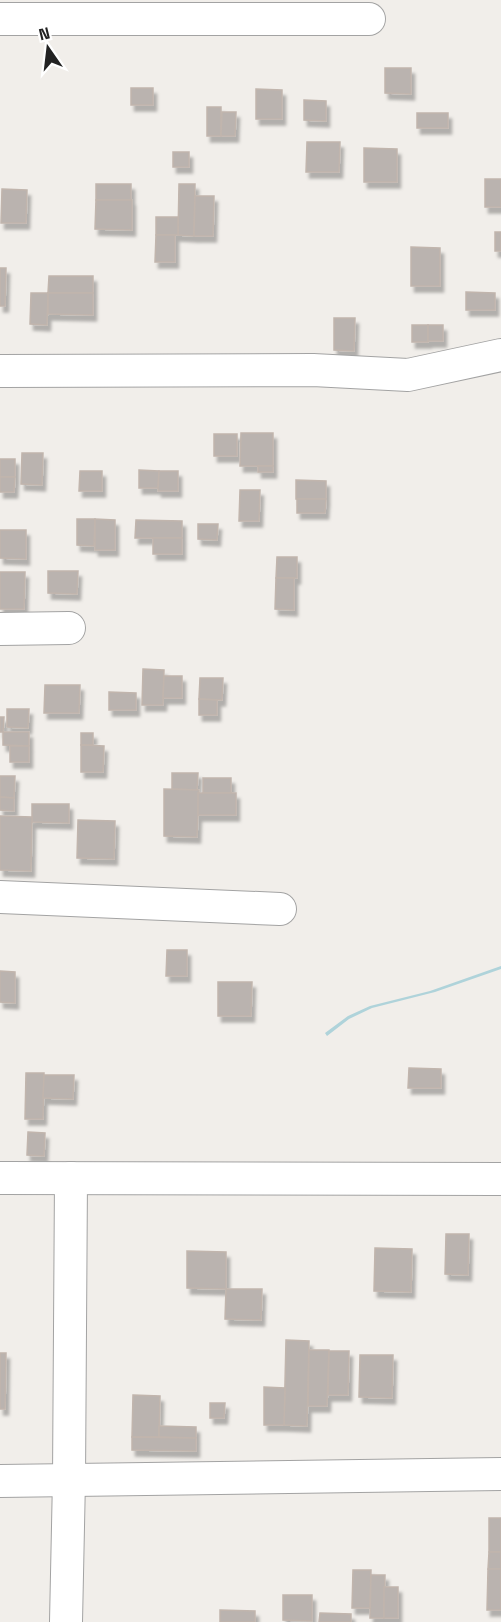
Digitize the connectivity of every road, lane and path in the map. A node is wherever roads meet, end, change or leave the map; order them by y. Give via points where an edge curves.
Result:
1 (369, 19) dead end
2 (0, 20) edge
3 (501, 355) edge
4 (0, 371) edge
5 (69, 628) dead end
6 (0, 629) edge
7 (0, 897) edge
8 (280, 909) dead end
9 (0, 1178) edge
10 (71, 1178) junction
11 (501, 1179) edge
12 (501, 1474) edge
13 (69, 1479) junction
14 (0, 1480) edge
15 (66, 1622) edge

1 - 2 street
3 - 4 street via 408,375 313,370
5 - 6 street
7 - 8 street
9 - 10 street
10 - 11 street
10 - 13 street
12 - 13 street
13 - 14 street
13 - 15 street

